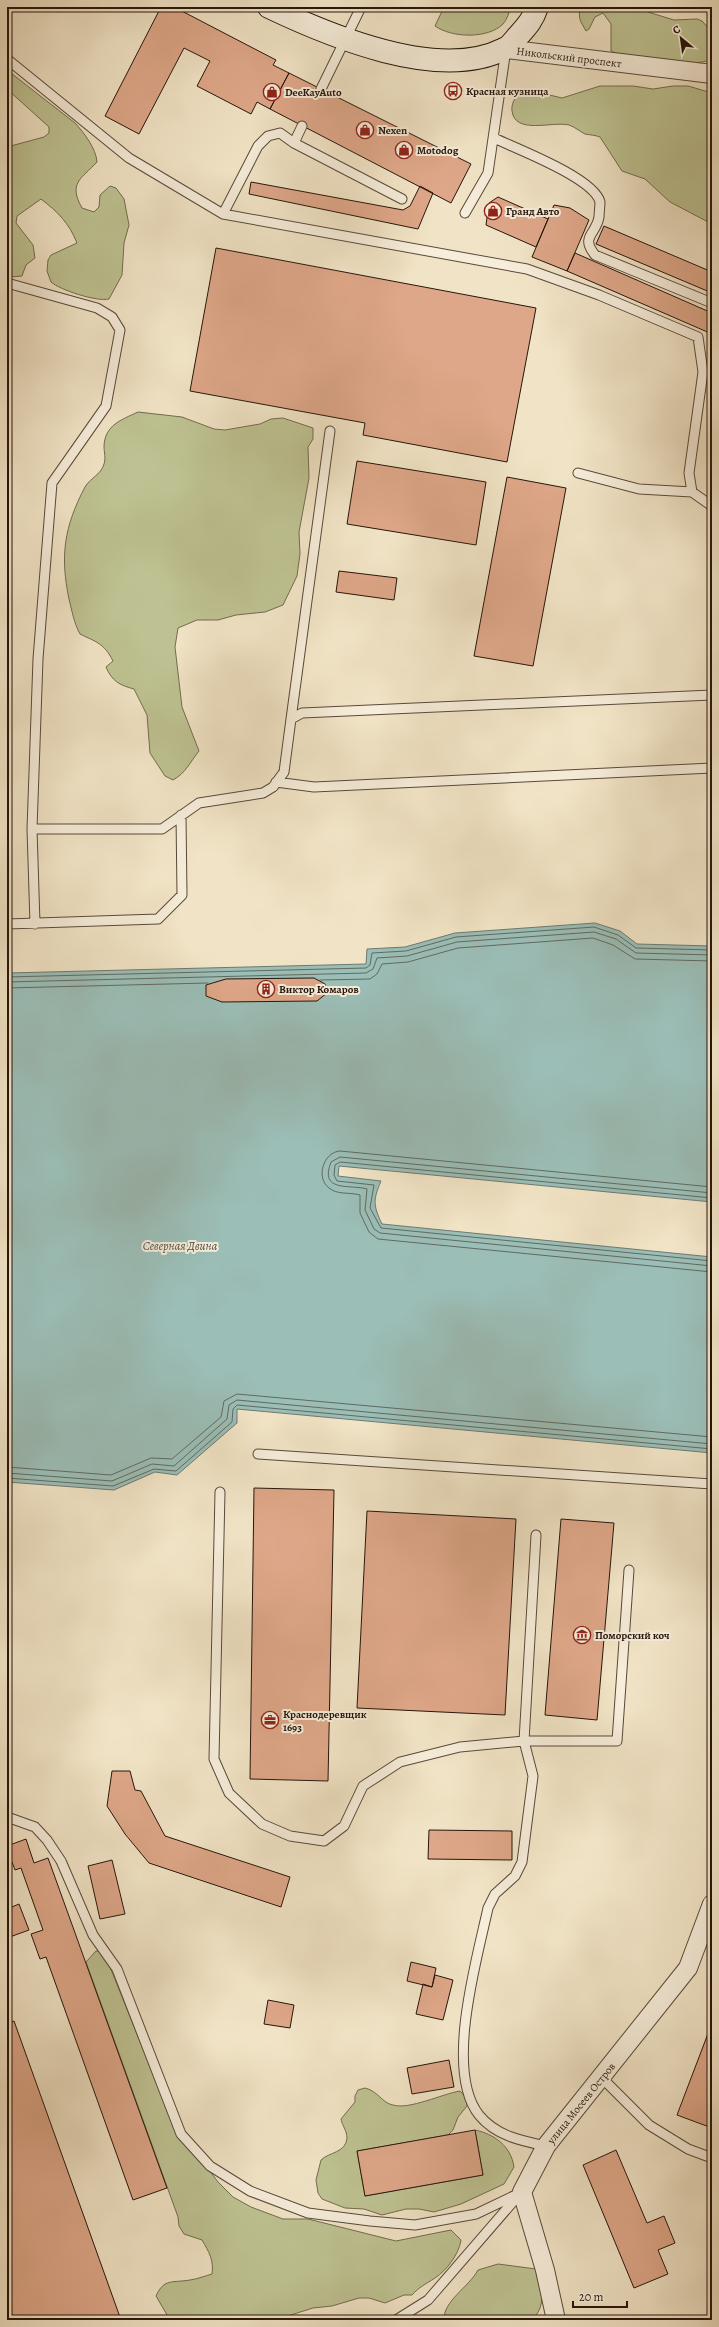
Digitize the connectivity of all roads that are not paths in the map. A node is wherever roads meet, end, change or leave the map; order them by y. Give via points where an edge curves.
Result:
1 (269, 7) edge
2 (362, 7) edge
3 (537, 7) edge
4 (346, 39) junction
5 (506, 49) junction
6 (7, 59) edge
7 (712, 74) edge
8 (321, 89) dead end
9 (302, 126) dead end
10 (494, 138) junction
11 (294, 143) junction
12 (402, 199) dead end
13 (465, 213) dead end
14 (223, 214) junction
15 (7, 283) edge
16 (712, 303) edge
17 (702, 372) junction
18 (712, 374) edge
19 (330, 431) dead end
20 (578, 473) dead end
21 (692, 492) junction
22 (712, 506) edge
23 (712, 695) edge
24 (291, 719) junction
25 (712, 768) edge
26 (276, 782) junction
27 (181, 815) junction
28 (32, 829) junction
29 (7, 924) edge
30 (35, 924) junction
31 (258, 1454) dead end
32 (712, 1484) edge
33 (220, 1492) dead end
34 (536, 1535) dead end
35 (630, 1570) dead end
36 (524, 1741) junction
37 (7, 1817) edge
38 (712, 1904) edge
39 (602, 2078) junction
40 (546, 2146) junction
41 (712, 2158) edge
42 (522, 2192) junction
43 (396, 2320) edge
44 (556, 2320) edge

1 - 4 main road, Никольский проспект via 306,25
2 - 4 lane
3 - 5 main road via 532,20
4 - 5 main road, Никольский проспект via 397,54 434,60 472,60
4 - 8 lane
5 - 7 street, Никольский проспект
5 - 10 lane
6 - 14 lane via 129,158
9 - 11 lane
10 - 13 lane via 488,173
10 - 16 lane via 578,177 592,191 600,201 598,219 588,240 589,247 595,255
11 - 12 lane
11 - 14 lane via 280,134 268,136 258,146
14 - 17 lane via 527,269 599,295 698,337
15 - 28 lane via 97,308 112,317 120,330 106,406 52,483 38,659
17 - 18 lane
17 - 21 lane via 688,473
19 - 24 lane
20 - 21 lane via 639,489
21 - 22 lane
23 - 24 lane via 302,713
24 - 26 lane via 284,772
25 - 26 lane via 314,787
26 - 27 lane via 273,787 263,792 199,803
27 - 28 lane via 162,829
27 - 30 lane via 182,895 158,919
28 - 30 lane
29 - 30 lane
31 - 32 lane
33 - 36 lane via 214,1759 229,1793 262,1824 290,1836 324,1841 344,1826 363,1786 400,1762 460,1747
34 - 36 lane
35 - 36 lane via 617,1741
36 - 40 lane via 533,1776 522,1862 516,1876 495,1894 488,1908 466,2018 462,2061 468,2093 479,2114 493,2128 517,2140
37 - 42 lane via 35,1827 60,1861 93,1935 117,1969 181,2134 210,2166 250,2191 308,2214 415,2225 476,2214
38 - 39 street, улица Мосеев Остров via 688,1968
39 - 40 street, улица Мосеев Остров
39 - 41 lane via 650,2125 688,2149
40 - 42 street, улица Мосеев Остров
42 - 43 lane via 428,2300
42 - 44 street via 545,2270

